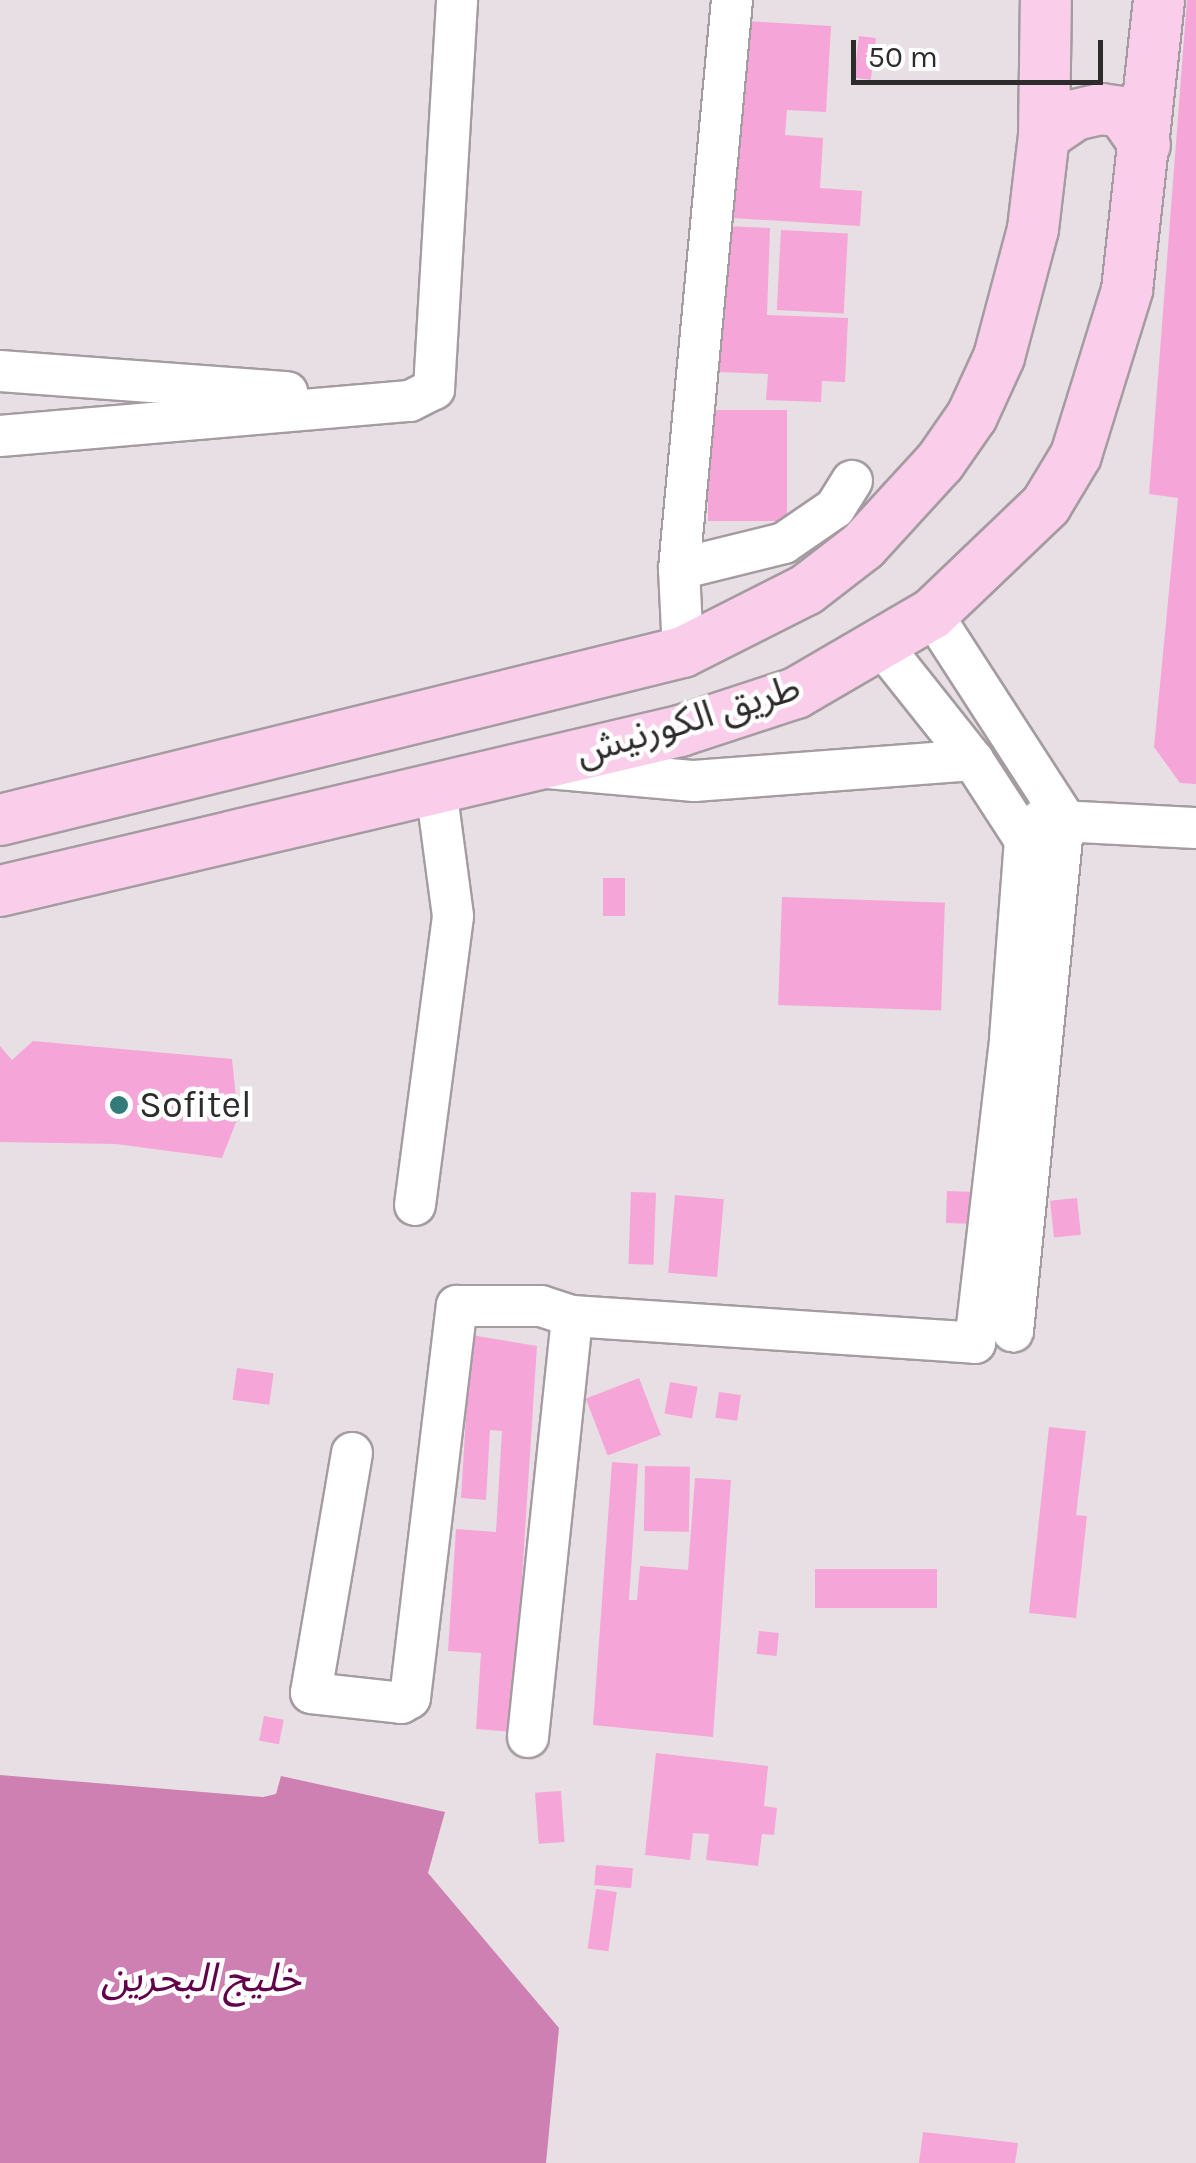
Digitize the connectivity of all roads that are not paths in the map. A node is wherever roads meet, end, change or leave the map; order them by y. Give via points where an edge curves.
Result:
1 (457, 0) edge
2 (732, 0) edge
3 (1046, 0) edge
4 (1160, 0) edge
5 (1044, 136) junction
6 (1145, 145) junction
7 (0, 372) edge
8 (410, 401) junction
9 (0, 436) edge
10 (852, 480) dead end
11 (679, 569) junction
12 (932, 614) junction
13 (880, 643) junction
14 (683, 652) junction
15 (973, 760) junction
16 (529, 766) junction
17 (436, 788) junction
18 (1064, 818) junction
19 (0, 820) edge
20 (1017, 822) junction
21 (1196, 828) edge
22 (0, 891) edge
23 (1027, 1040) junction
24 (414, 1205) dead end
25 (572, 1316) junction
26 (1013, 1331) dead end
27 (352, 1452) dead end
28 (528, 1736) dead end

1 - 8 street via 438,370 434,389
2 - 11 street
3 - 5 main road, طريق الكورنيش
4 - 6 main road, طريق الكورنيش
5 - 6 main road via 1075,114 1101,109 1122,112
5 - 14 main road, طريق الكورنيش via 1033,229 998,357 972,416 940,462 903,508 806,590
6 - 12 main road, طريق الكورنيش via 1127,290 1076,455 1046,505
7 - 8 street
8 - 9 street
10 - 11 street via 835,508 784,543
11 - 14 street
12 - 13 main road, طريق الكورنيش
12 - 18 street
13 - 15 street
13 - 16 main road, طريق الكورنيش via 796,693 680,731
14 - 19 main road, طريق الكورنيش
15 - 16 street via 694,781
15 - 20 street
16 - 17 main road, طريق الكورنيش
17 - 22 main road, طريق الكورنيش
17 - 24 street via 453,916
18 - 20 street
18 - 21 street
18 - 23 street
20 - 23 street via 1025,840
23 - 25 street via 975,1343
23 - 26 street
25 - 27 street via 541,1306 456,1306 410,1698 401,1703 311,1693
25 - 28 street

